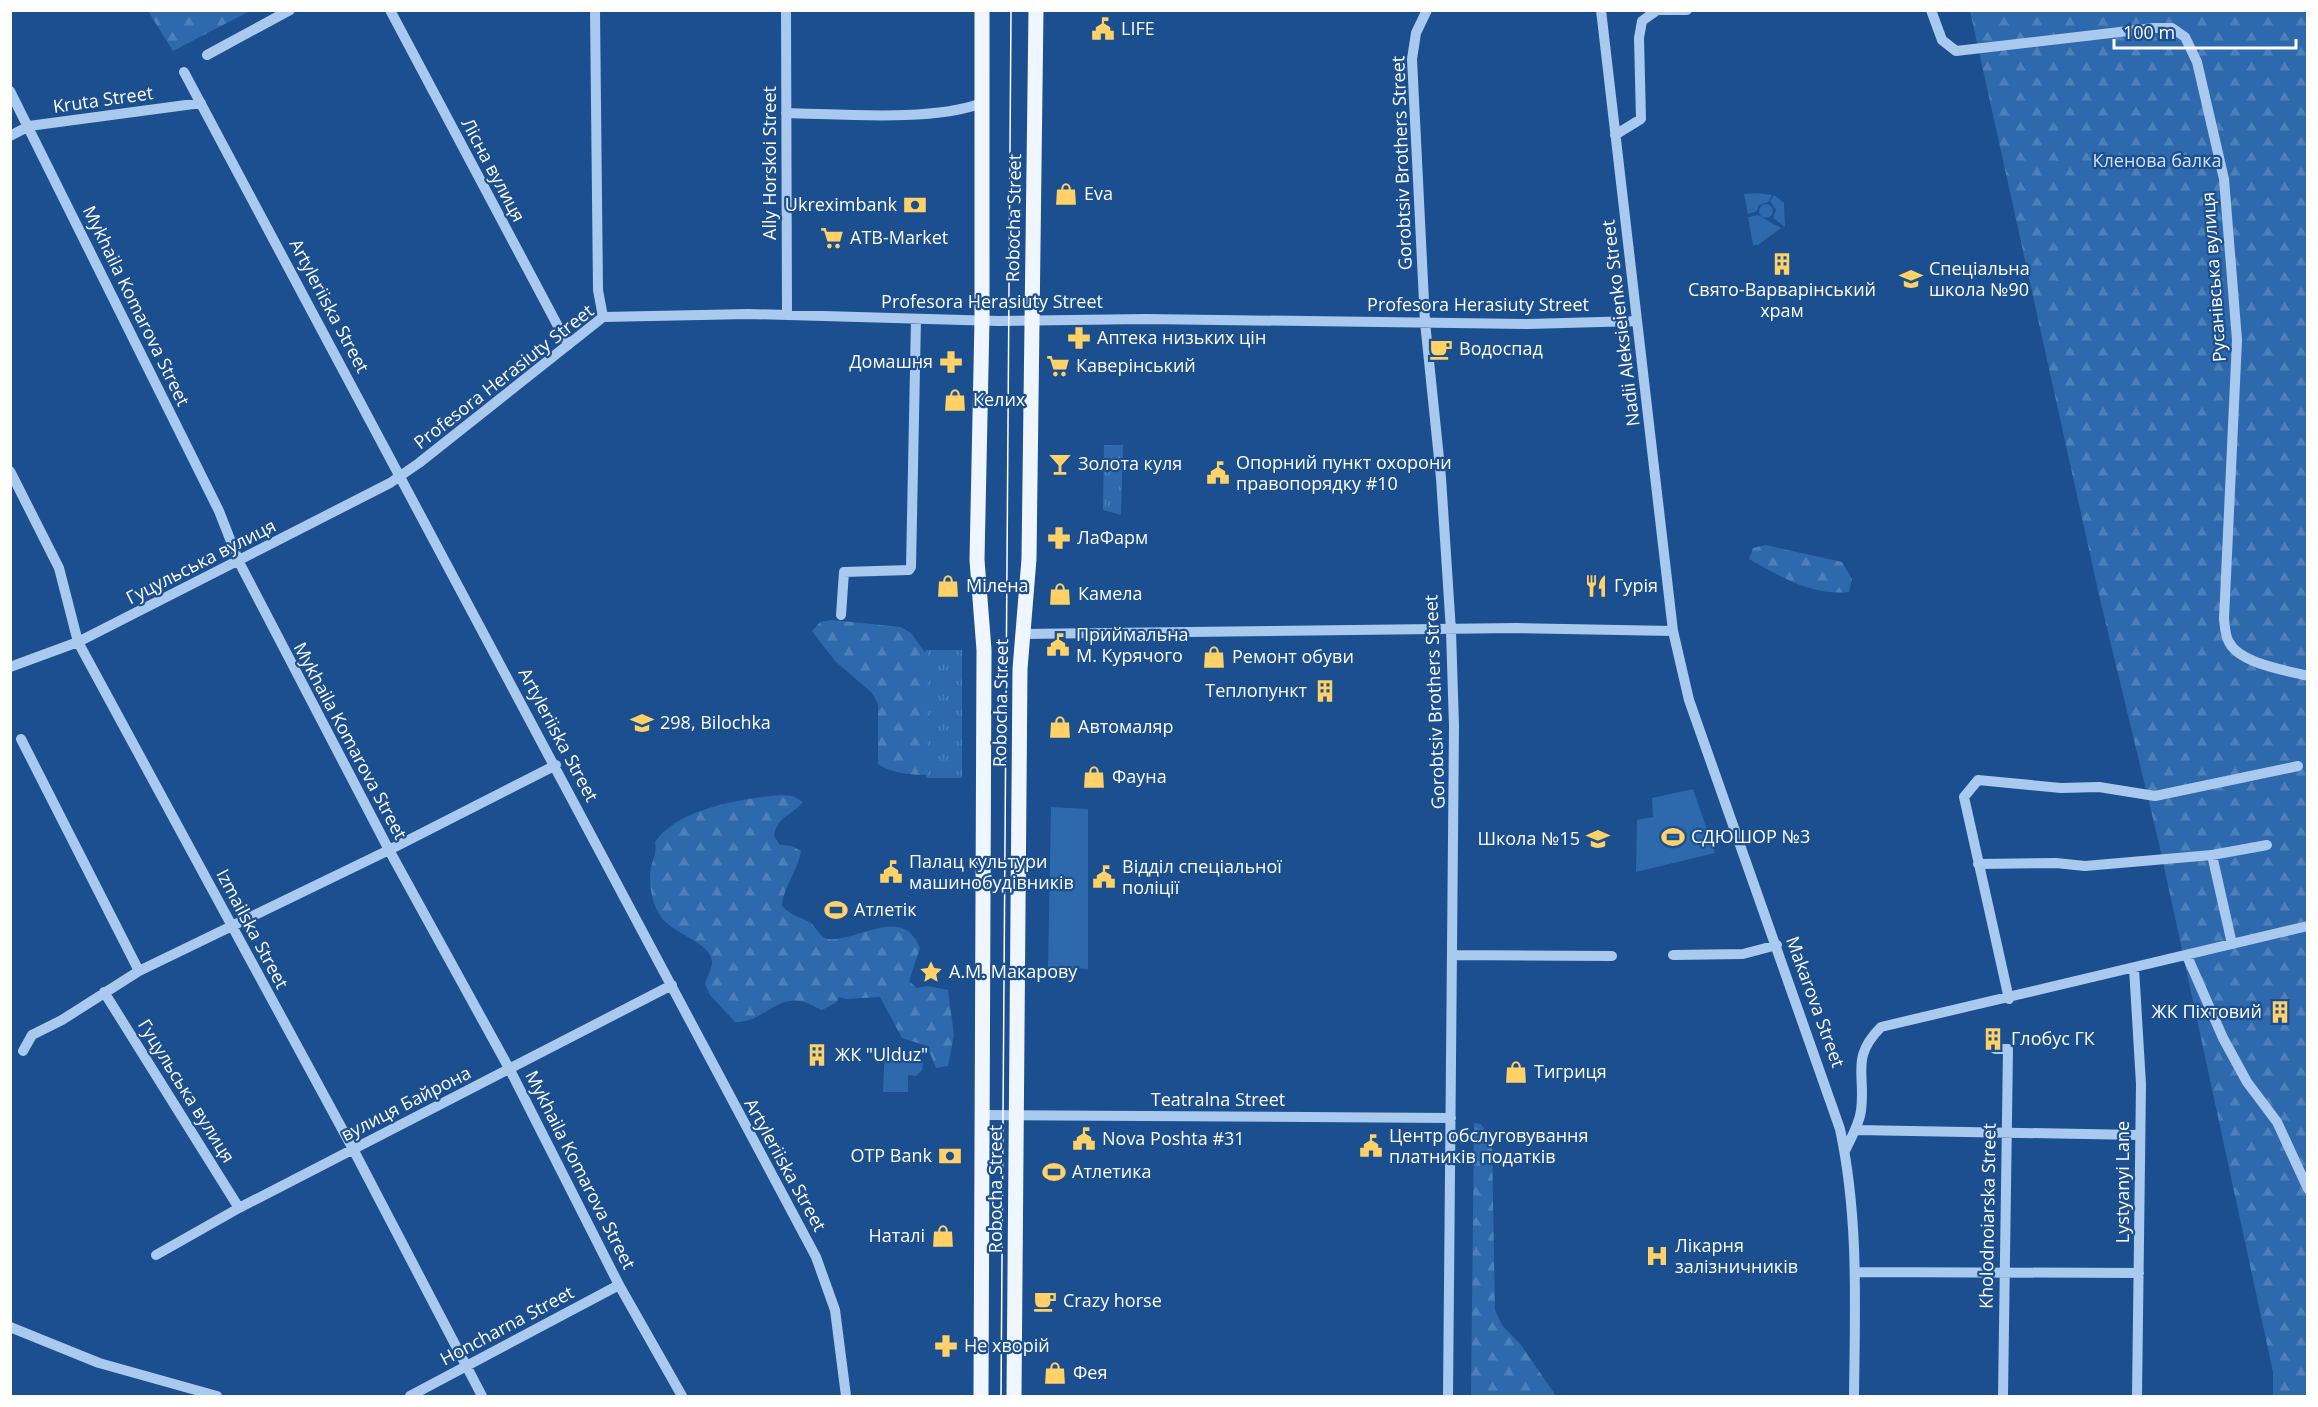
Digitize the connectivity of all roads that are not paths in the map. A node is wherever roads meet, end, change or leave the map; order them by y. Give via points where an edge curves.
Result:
1 (290, 10) edge
2 (390, 10) edge
3 (595, 10) edge
4 (786, 10) edge
5 (982, 10) edge
6 (1036, 10) edge
7 (1427, 10) edge
8 (1601, 10) edge
9 (1687, 10) edge
10 (1931, 10) edge
11 (1656, 11) edge
12 (1672, 11) edge
13 (207, 55) dead end
14 (184, 72) dead end
15 (10, 91) edge
16 (201, 103) junction
17 (982, 103) junction
18 (786, 113) junction
19 (29, 126) junction
20 (10, 135) edge
21 (1615, 135) junction
22 (787, 315) junction
23 (603, 317) junction
24 (916, 319) junction
25 (982, 320) junction
26 (1032, 321) junction
27 (1637, 321) junction
28 (1425, 322) junction
29 (568, 345) junction
30 (10, 471) edge
31 (402, 476) junction
32 (239, 562) junction
33 (841, 615) dead end
34 (1451, 631) junction
35 (1673, 631) junction
36 (1021, 634) junction
37 (78, 642) junction
38 (10, 667) edge
39 (2307, 676) edge
40 (21, 739) dead end
41 (556, 765) junction
42 (2298, 766) dead end
43 (2267, 845) dead end
44 (388, 850) junction
45 (2212, 855) junction
46 (1978, 864) junction
47 (231, 926) junction
48 (2307, 926) edge
49 (2232, 944) junction
50 (1777, 945) junction
51 (1453, 955) junction
52 (1673, 955) dead end
53 (1612, 956) dead end
54 (2187, 956) junction
55 (2134, 968) junction
56 (139, 971) junction
57 (672, 985) junction
58 (104, 992) junction
59 (2009, 999) junction
60 (1995, 1048) dead end
61 (23, 1051) dead end
62 (510, 1070) junction
63 (984, 1115) junction
64 (1016, 1115) junction
65 (1451, 1118) junction
66 (1856, 1130) junction
67 (2006, 1133) junction
68 (2139, 1135) junction
69 (353, 1149) junction
70 (1845, 1151) junction
71 (2307, 1190) edge
72 (239, 1208) junction
73 (156, 1255) dead end
74 (1855, 1272) junction
75 (2003, 1272) junction
76 (2139, 1273) junction
77 (620, 1285) junction
78 (10, 1327) edge
79 (466, 1367) junction
80 (217, 1396) edge
81 (410, 1396) edge
82 (482, 1396) edge
83 (682, 1396) edge
84 (846, 1396) edge
85 (981, 1396) edge
86 (1014, 1396) edge
87 (1448, 1396) edge
88 (1854, 1396) edge
89 (2003, 1396) edge
90 (2137, 1396) edge

1 - 13 street
2 - 29 street, Лісна вулиця
3 - 23 street via 598,290
4 - 18 street, Ally Horskoi Street
5 - 17 main road, Robocha Street
6 - 26 main road, Robocha Street
7 - 28 street, Gorobtsiv Brothers Street via 1416,33 1412,59
8 - 21 street, Nadii Aleksieienko Street
9 - 12 street
10 - 39 street, Русанівська вулиця via 1942,40 1956,51 2154,28 2172,28 2185,37 2197,62 2224,179 2236,316 2224,619 2229,643 2239,653 2259,664
11 - 12 street
11 - 21 street via 1642,21 1639,38 1641,119
14 - 16 street, Artyleriiska Street
15 - 19 street, Mykhaila Komarova Street
16 - 19 street, Kruta Street
16 - 31 street, Artyleriiska Street
17 - 18 street via 928,113
17 - 25 main road, Robocha Street
18 - 22 street, Ally Horskoi Street
19 - 20 street, Kruta Street
19 - 32 street, Mykhaila Komarova Street via 219,511
21 - 27 street, Nadii Aleksieienko Street
22 - 23 street, Profesora Herasiuty Street
22 - 24 street, Profesora Herasiuty Street
23 - 29 street, Profesora Herasiuty Street
24 - 25 street, Profesora Herasiuty Street
24 - 33 street via 911,567 844,572
25 - 26 street, Profesora Herasiuty Street
25 - 63 main road, Robocha Street via 977,560 984,650
26 - 28 street, Profesora Herasiuty Street
26 - 36 main road, Robocha Street via 1029,559
27 - 28 street, Profesora Herasiuty Street
27 - 35 street, Nadii Aleksieienko Street
28 - 34 street, Gorobtsiv Brothers Street
29 - 31 street, Profesora Herasiuty Street
30 - 37 street, Izmailska Street via 59,568
31 - 32 street, Гуцульська вулиця
31 - 41 street, Artyleriiska Street
32 - 37 street, Гуцульська вулиця
32 - 44 street, Mykhaila Komarova Street
34 - 35 street
34 - 36 street
34 - 51 street, Gorobtsiv Brothers Street
35 - 50 street, Makarova Street via 1689,700
36 - 64 main road, Robocha Street
37 - 38 street, Гуцульська вулиця
37 - 47 street, Izmailska Street
40 - 56 street
41 - 44 street
41 - 57 street, Artyleriiska Street
42 - 46 street via 2155,796 2098,787 2061,788 1978,780 1964,797
43 - 45 street
44 - 47 street
44 - 62 street, Mykhaila Komarova Street
45 - 46 street via 2085,866
45 - 49 street
46 - 59 street
47 - 56 street
47 - 69 street, Izmailska Street
48 - 49 street
49 - 54 street
50 - 52 street via 1743,954
50 - 70 street, Makarova Street via 1833,1103
51 - 53 street
51 - 65 street, Gorobtsiv Brothers Street
54 - 55 street
54 - 71 street via 2223,1038 2247,1082 2277,1122
55 - 59 street
55 - 68 street, Lystyanyi Lane via 2141,1084
56 - 58 street
57 - 62 street, вулиця Байрона
57 - 84 street, Artyleriiska Street via 816,1257 835,1310
58 - 61 street via 63,1020 32,1035
58 - 72 street, Гуцульська вулиця
59 - 66 street via 1881,1027 1865,1044 1863,1052 1861,1112
60 - 67 street, Kholodnoiarska Street via 2008,1049
62 - 69 street, вулиця Байрона
62 - 77 street, Mykhaila Komarova Street
63 - 64 street, Teatralna Street
63 - 85 main road, Robocha Street
64 - 65 street, Teatralna Street
64 - 86 main road, Robocha Street
65 - 87 street, Gorobtsiv Brothers Street
66 - 67 street
66 - 70 street
67 - 68 street
67 - 75 street, Kholodnoiarska Street
68 - 76 street, Lystyanyi Lane
69 - 72 street, вулиця Байрона
69 - 79 street, Izmailska Street
70 - 74 street, Makarova Street via 1854,1209
72 - 73 street, вулиця Байрона
74 - 75 street
74 - 88 street, Makarova Street
75 - 76 street
75 - 89 street, Kholodnoiarska Street
76 - 90 street, Lystyanyi Lane
77 - 79 street, Honcharna Street
77 - 83 street, Mykhaila Komarova Street
78 - 80 street via 99,1363
79 - 81 street, Honcharna Street
79 - 82 street, Izmailska Street

